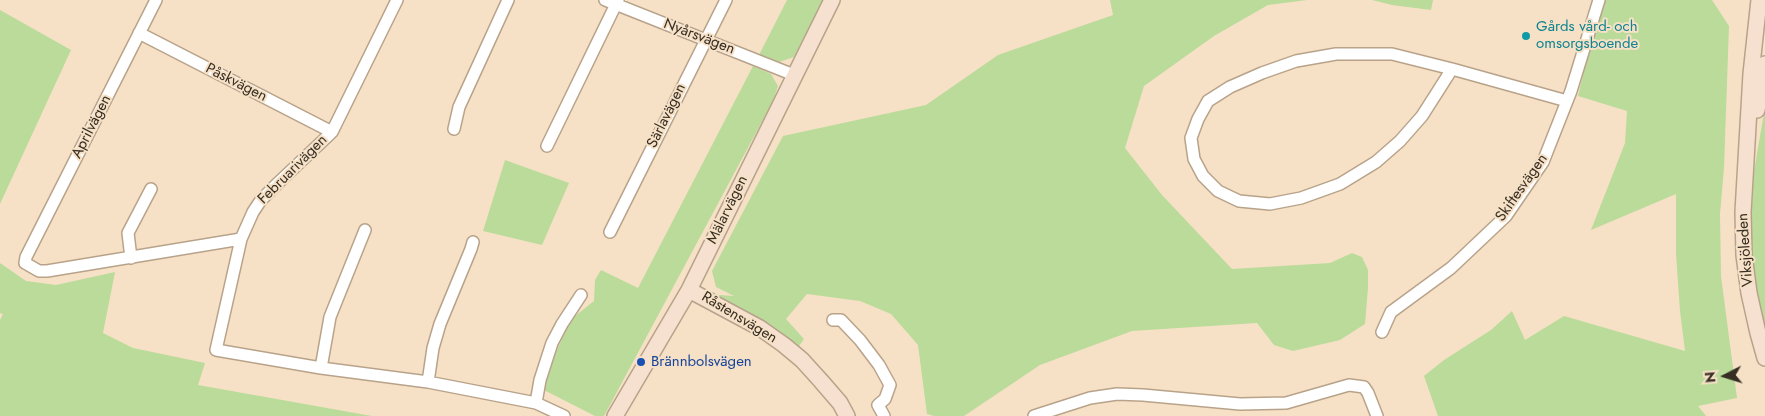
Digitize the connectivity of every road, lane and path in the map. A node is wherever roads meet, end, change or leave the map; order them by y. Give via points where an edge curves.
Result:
1 (156, 0) edge
2 (397, 0) edge
3 (508, 0) edge
4 (726, 0) edge
5 (832, 0) edge
6 (1599, 0) edge
7 (1759, 0) edge
8 (613, 2) edge
9 (139, 33) junction
10 (705, 39) junction
11 (1765, 64) edge
12 (1452, 69) junction
13 (794, 74) junction
14 (1567, 101) junction
15 (454, 129) dead end
16 (332, 132) junction
17 (547, 146) dead end
18 (1746, 170) junction
19 (151, 189) dead end
20 (365, 230) dead end
21 (610, 232) dead end
22 (241, 239) junction
23 (473, 242) dead end
24 (131, 258) junction
25 (689, 290) junction
26 (581, 295) dead end
27 (833, 320) dead end
28 (1382, 332) dead end
29 (1765, 358) edge
30 (320, 368) junction
31 (428, 382) junction
32 (536, 404) junction
33 (564, 416) edge
34 (615, 416) edge
35 (847, 416) edge
36 (884, 416) edge
37 (1034, 416) edge
38 (1376, 416) edge

1 - 9 street, Aprilvägen
2 - 16 street, Februarivägen
3 - 15 street via 459,106
4 - 10 street, Särlavägen
5 - 13 street, Mälarvägen
6 - 14 street, Skiftesvägen
7 - 18 street, Viksjöleden
8 - 10 street, Nyårsvägen
8 - 17 street
9 - 16 street, Påskvägen
9 - 24 street, Aprilvägen via 25,263 39,271
10 - 13 street, Nyårsvägen
10 - 21 street, Särlavägen
11 - 18 street, Viksjöleden
12 - 12 street via 1392,54 1336,54 1296,61 1230,87 1208,101 1191,138 1194,159 1203,176 1218,191 1238,201 1270,204 1301,198 1340,184 1376,162 1400,142 1422,116
12 - 14 street
13 - 25 street, Mälarvägen
14 - 28 street, Skiftesvägen via 1543,162 1506,216 1451,268 1391,312
16 - 22 street, Februarivägen via 261,200
18 - 29 street, Viksjöleden via 1744,255 1749,293
19 - 24 street via 128,233
20 - 30 street via 330,317
22 - 24 street
22 - 30 street, Februarivägen via 216,350
23 - 31 street via 440,324
25 - 34 street, Mälarvägen
25 - 35 street, Råstensvägen via 760,328 784,345 821,381
26 - 32 street via 552,343
27 - 36 street via 841,320 860,340 890,385 878,405
30 - 31 street
31 - 32 street
32 - 33 street
37 - 38 street via 1090,398 1117,394 1240,404 1286,403 1350,385 1364,387

